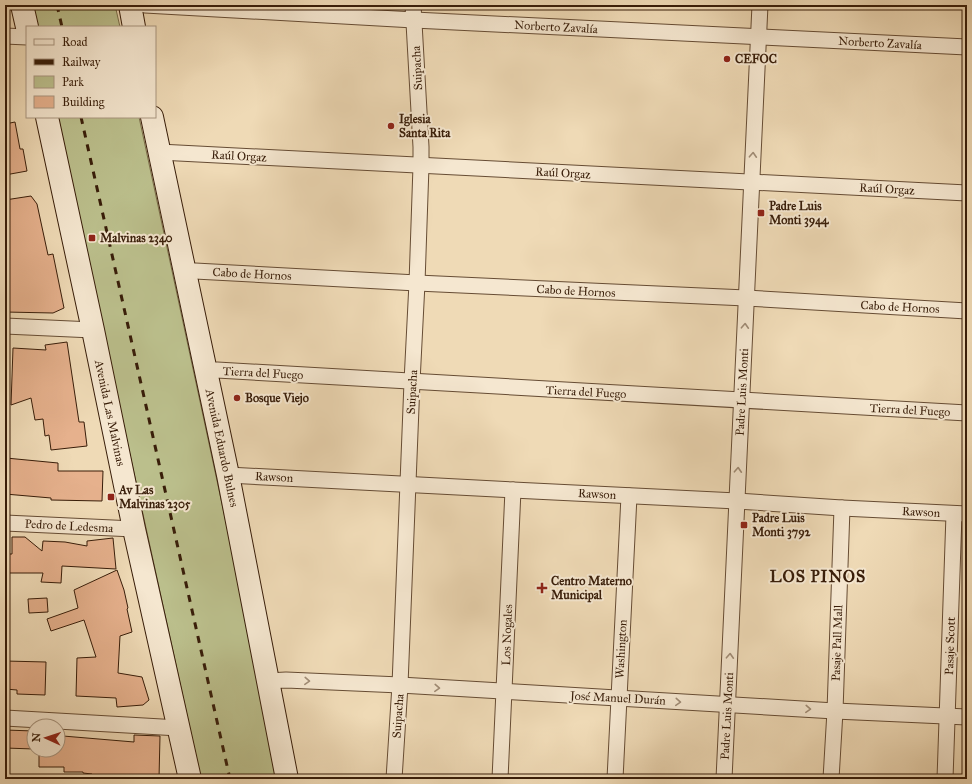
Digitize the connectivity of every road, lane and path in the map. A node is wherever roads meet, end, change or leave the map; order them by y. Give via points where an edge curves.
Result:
1 (22, 5) edge
2 (413, 5) edge
3 (760, 5) edge
4 (137, 10) edge
5 (414, 20) junction
6 (27, 26) edge
7 (5, 36) edge
8 (26, 37) edge
9 (758, 37) junction
10 (967, 47) edge
11 (47, 118) edge
12 (152, 118) edge
13 (159, 152) junction
14 (421, 166) junction
15 (751, 182) junction
16 (967, 194) edge
17 (185, 272) junction
18 (417, 283) junction
19 (746, 298) junction
20 (967, 311) edge
21 (5, 326) edge
22 (93, 330) junction
23 (206, 372) junction
24 (412, 382) junction
25 (741, 400) junction
26 (967, 413) edge
27 (228, 475) junction
28 (408, 485) junction
29 (514, 490) junction
30 (629, 496) junction
31 (737, 501) junction
32 (842, 508) junction
33 (961, 514) edge
34 (5, 523) edge
35 (134, 529) junction
36 (268, 681) junction
37 (400, 685) junction
38 (505, 692) junction
39 (619, 698) junction
40 (727, 705) junction
41 (835, 711) junction
42 (948, 716) junction
43 (967, 717) edge
44 (5, 718) edge
45 (179, 728) junction
46 (190, 779) edge
47 (288, 779) edge
48 (394, 779) edge
49 (500, 779) edge
50 (614, 779) edge
51 (724, 779) edge
52 (831, 779) edge
53 (945, 779) edge

1 - 6 main road
2 - 5 street, Suipacha
3 - 9 street, Padre Luis Monti
4 - 5 street, Norberto Zavalía
5 - 9 street, Norberto Zavalía
5 - 14 street, Suipacha
7 - 8 street
9 - 10 street, Norberto Zavalía
15 -> 9 street, Padre Luis Monti
11 - 22 main road, Avenida Las Malvinas
12 - 13 main road, Avenida Eduardo Bulnes
13 - 14 street, Raúl Orgaz
13 - 17 main road, Avenida Eduardo Bulnes
14 - 15 street, Raúl Orgaz
14 - 18 street, Suipacha
15 - 16 street, Raúl Orgaz
15 - 19 street, Padre Luis Monti
17 - 18 street, Cabo de Hornos via 194,270
17 - 23 main road, Avenida Eduardo Bulnes
18 - 19 street, Cabo de Hornos
18 - 24 street, Suipacha
19 - 20 street, Cabo de Hornos
25 -> 19 street, Padre Luis Monti
21 - 22 street
22 - 35 main road, Avenida Las Malvinas
23 - 24 street, Tierra del Fuego via 217,370
23 - 27 main road, Avenida Eduardo Bulnes
24 - 25 street, Tierra del Fuego
24 - 28 street, Suipacha
25 - 26 street, Tierra del Fuego
31 -> 25 street, Padre Luis Monti
27 - 28 street, Rawson
27 - 36 main road, Avenida Eduardo Bulnes
28 - 29 street, Rawson
28 - 37 street, Suipacha
29 - 30 street, Rawson
29 - 38 street, Los Nogales
30 - 31 street, Rawson
30 - 39 street, Washington
31 - 32 street, Rawson
40 -> 31 street, Padre Luis Monti
32 - 33 street, Rawson
32 - 41 street, Pasaje Pall Mall
33 - 42 street, Pasaje Scott
34 - 35 street, Pedro de Ledesma
35 - 45 main road, Avenida Las Malvinas
36 -> 37 street, José Manuel Durán
36 - 47 main road, Avenida Eduardo Bulnes
37 -> 38 street, José Manuel Durán
37 - 48 street, Suipacha
38 - 39 street, José Manuel Durán
38 - 49 street, Los Nogales
39 -> 40 street, José Manuel Durán
39 - 50 street, Washington
40 -> 41 street, José Manuel Durán
40 - 51 street, Padre Luis Monti
41 - 42 street, José Manuel Durán
41 - 52 street, Pasaje Pall Mall
42 - 43 street, José Manuel Durán
42 - 53 street, Pasaje Scott
44 - 45 street
45 - 46 main road, Avenida Las Malvinas

